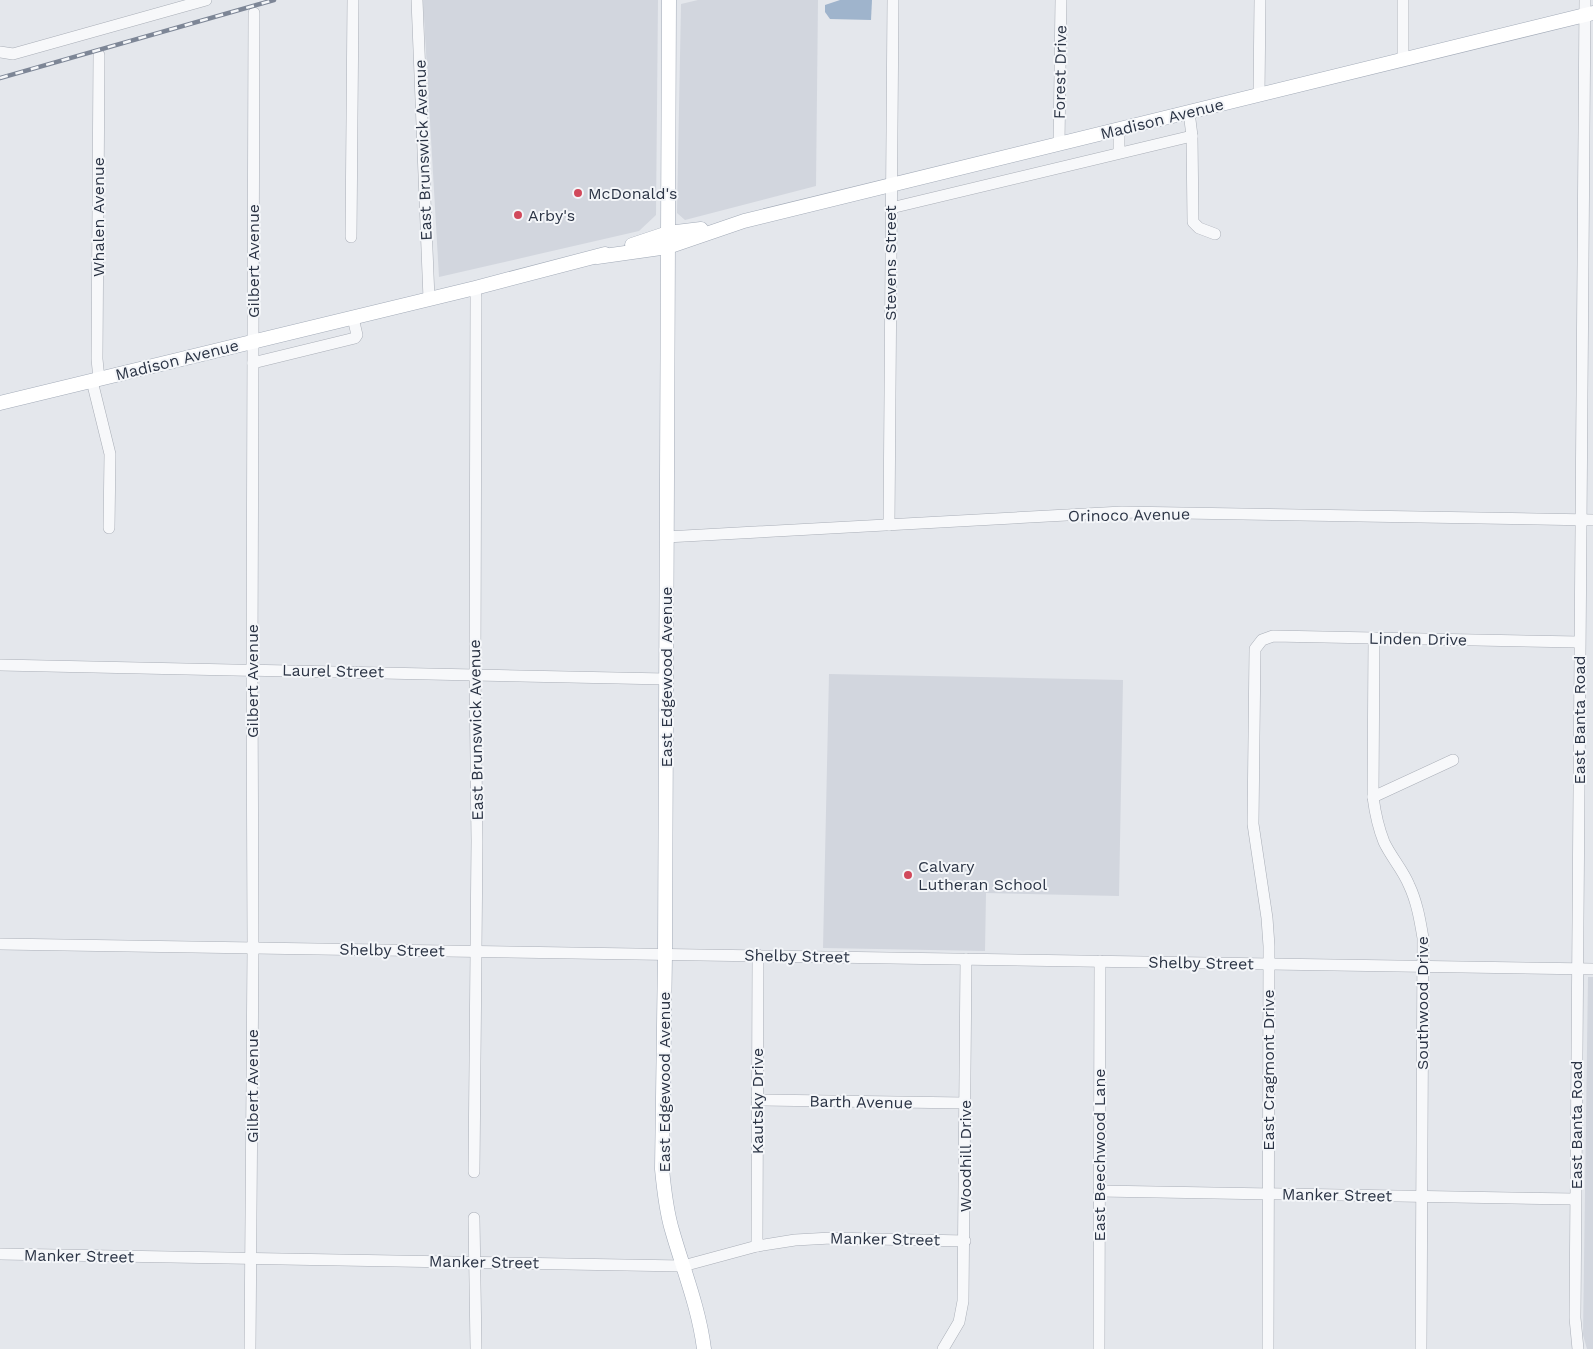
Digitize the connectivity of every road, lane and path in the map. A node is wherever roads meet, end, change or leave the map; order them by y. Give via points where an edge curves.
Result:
1 (206, 0) edge
2 (354, 0) edge
3 (417, 0) edge
4 (669, 0) edge
5 (893, 0) edge
6 (1061, 0) edge
7 (1260, 0) edge
8 (1403, 0) edge
9 (1584, 0) edge
10 (254, 13) dead end
11 (1589, 14) edge
12 (1589, 37) edge
13 (0, 52) edge
14 (99, 55) dead end
15 (1403, 60) junction
16 (1259, 95) junction
17 (1189, 112) junction
18 (1120, 130) junction
19 (1192, 136) junction
20 (1060, 144) junction
21 (1119, 152) junction
22 (891, 185) junction
23 (891, 208) junction
24 (1588, 212) edge
25 (1215, 234) dead end
26 (351, 237) dead end
27 (668, 240) junction
28 (475, 288) junction
29 (429, 299) junction
30 (353, 318) junction
31 (253, 342) junction
32 (253, 363) junction
33 (96, 380) junction
34 (0, 403) edge
35 (1580, 520) junction
36 (1593, 520) edge
37 (889, 525) junction
38 (110, 528) dead end
39 (666, 537) junction
40 (1374, 638) junction
41 (1579, 642) junction
42 (1259, 643) joint
43 (0, 665) edge
44 (252, 670) junction
45 (475, 675) junction
46 (666, 679) junction
47 (1453, 760) dead end
48 (1373, 796) junction
49 (0, 944) edge
50 (253, 948) junction
51 (476, 951) junction
52 (664, 954) junction
53 (758, 955) junction
54 (966, 959) junction
55 (1100, 961) junction
56 (1268, 965) junction
57 (1423, 967) junction
58 (1577, 968) junction
59 (1593, 969) edge
60 (757, 1100) junction
61 (966, 1104) junction
62 (474, 1172) dead end
63 (1099, 1192) junction
64 (1268, 1194) junction
65 (1422, 1197) junction
66 (1576, 1199) junction
67 (474, 1218) dead end
68 (965, 1240) junction
69 (757, 1246) junction
70 (0, 1254) edge
71 (252, 1259) junction
72 (474, 1262) junction
73 (683, 1266) junction
74 (250, 1349) edge
75 (476, 1349) edge
76 (704, 1349) edge
77 (943, 1349) edge
78 (1099, 1349) edge
79 (1268, 1349) edge
80 (1422, 1349) edge
81 (1578, 1349) edge

1 - 13 street via 13,54
2 - 26 street
3 - 29 street, East Brunswick Avenue
4 - 27 main road, East Edgewood Avenue
5 - 22 street, Stevens Street
6 - 20 street, Forest Drive
7 - 16 street
8 - 15 street
9 - 11 street, East Banta Road
10 - 31 street, Gilbert Avenue
11 - 12 street, East Banta Road
11 - 15 main road, Madison Avenue
12 - 24 street, East Banta Road
14 - 33 street, Whalen Avenue
15 - 16 main road, Madison Avenue
16 - 17 main road, Madison Avenue
17 - 18 main road, Madison Avenue
17 - 19 street
18 - 20 main road, Madison Avenue
18 - 21 street
19 - 21 street, Madison Avenue
19 - 25 street via 1193,222
20 - 22 main road, Madison Avenue
21 - 23 street, Madison Avenue
22 - 23 street, Stevens Street
22 - 27 main road, Madison Avenue
23 - 37 street, Stevens Street
24 - 35 street, East Banta Road
27 - 28 main road, Madison Avenue
27 - 39 main road, East Edgewood Avenue
28 - 29 main road, Madison Avenue
28 - 45 street, East Brunswick Avenue
29 - 30 main road, Madison Avenue
30 - 31 main road, Madison Avenue
30 - 32 street, Madison Avenue via 355,338
31 - 32 street, Gilbert Avenue
31 - 33 main road, Madison Avenue
32 - 44 street, Gilbert Avenue
33 - 34 main road, Madison Avenue
33 - 38 street, Whalen Avenue via 110,454
35 - 36 street, Orinoco Avenue
35 - 37 street, Orinoco Avenue via 1122,512
35 - 41 street, East Banta Road
37 - 39 street, Orinoco Avenue
39 - 46 main road, East Edgewood Avenue
40 - 41 street, Linden Drive
40 - 42 street, Linden Drive via 1273,636
40 - 48 street, Southwood Drive
41 - 58 street, East Banta Road
42 - 56 street, East Cragmont Drive via 1254,653 1252,807 1268,918
43 - 44 street, Laurel Street
44 - 45 street, Laurel Street
44 - 50 street, Gilbert Avenue
45 - 46 street, Laurel Street
45 - 51 street, East Brunswick Avenue
46 - 52 main road, East Edgewood Avenue
47 - 48 street
48 - 57 street, Southwood Drive via 1381,834 1409,884 1416,904 1423,938
49 - 50 street, Shelby Street
50 - 51 street, Shelby Street
50 - 71 street, Gilbert Avenue
51 - 52 street, Shelby Street
51 - 62 street, East Brunswick Avenue
52 - 53 street, Shelby Street
52 - 73 main road, East Edgewood Avenue via 662,1169 667,1210
53 - 54 street, Shelby Street
53 - 60 street, Kautsky Drive
54 - 55 street, Shelby Street
54 - 61 street, Woodhill Drive
55 - 56 street, Shelby Street
55 - 63 street, East Beechwood Lane
56 - 57 street, Shelby Street
56 - 64 street, East Cragmont Drive
57 - 58 street, Shelby Street
57 - 65 street, Southwood Drive
58 - 59 street, Shelby Street
58 - 66 street, East Banta Road
60 - 61 street, Barth Avenue
60 - 69 street, Kautsky Drive
61 - 68 street, Woodhill Drive
63 - 64 street, Manker Street
63 - 78 street, East Beechwood Lane
64 - 65 street, Manker Street
64 - 79 street, East Cragmont Drive
65 - 66 street, Manker Street
65 - 80 street, Southwood Drive
66 - 81 street, East Banta Road via 1574,1318
67 - 72 street
68 - 69 street, Manker Street via 823,1238
68 - 77 street, Woodhill Drive via 962,1312
69 - 73 street, Manker Street
70 - 71 street, Manker Street
71 - 72 street, Manker Street
71 - 74 street, Gilbert Avenue
72 - 73 street, Manker Street
72 - 75 street
73 - 76 main road, East Edgewood Avenue

